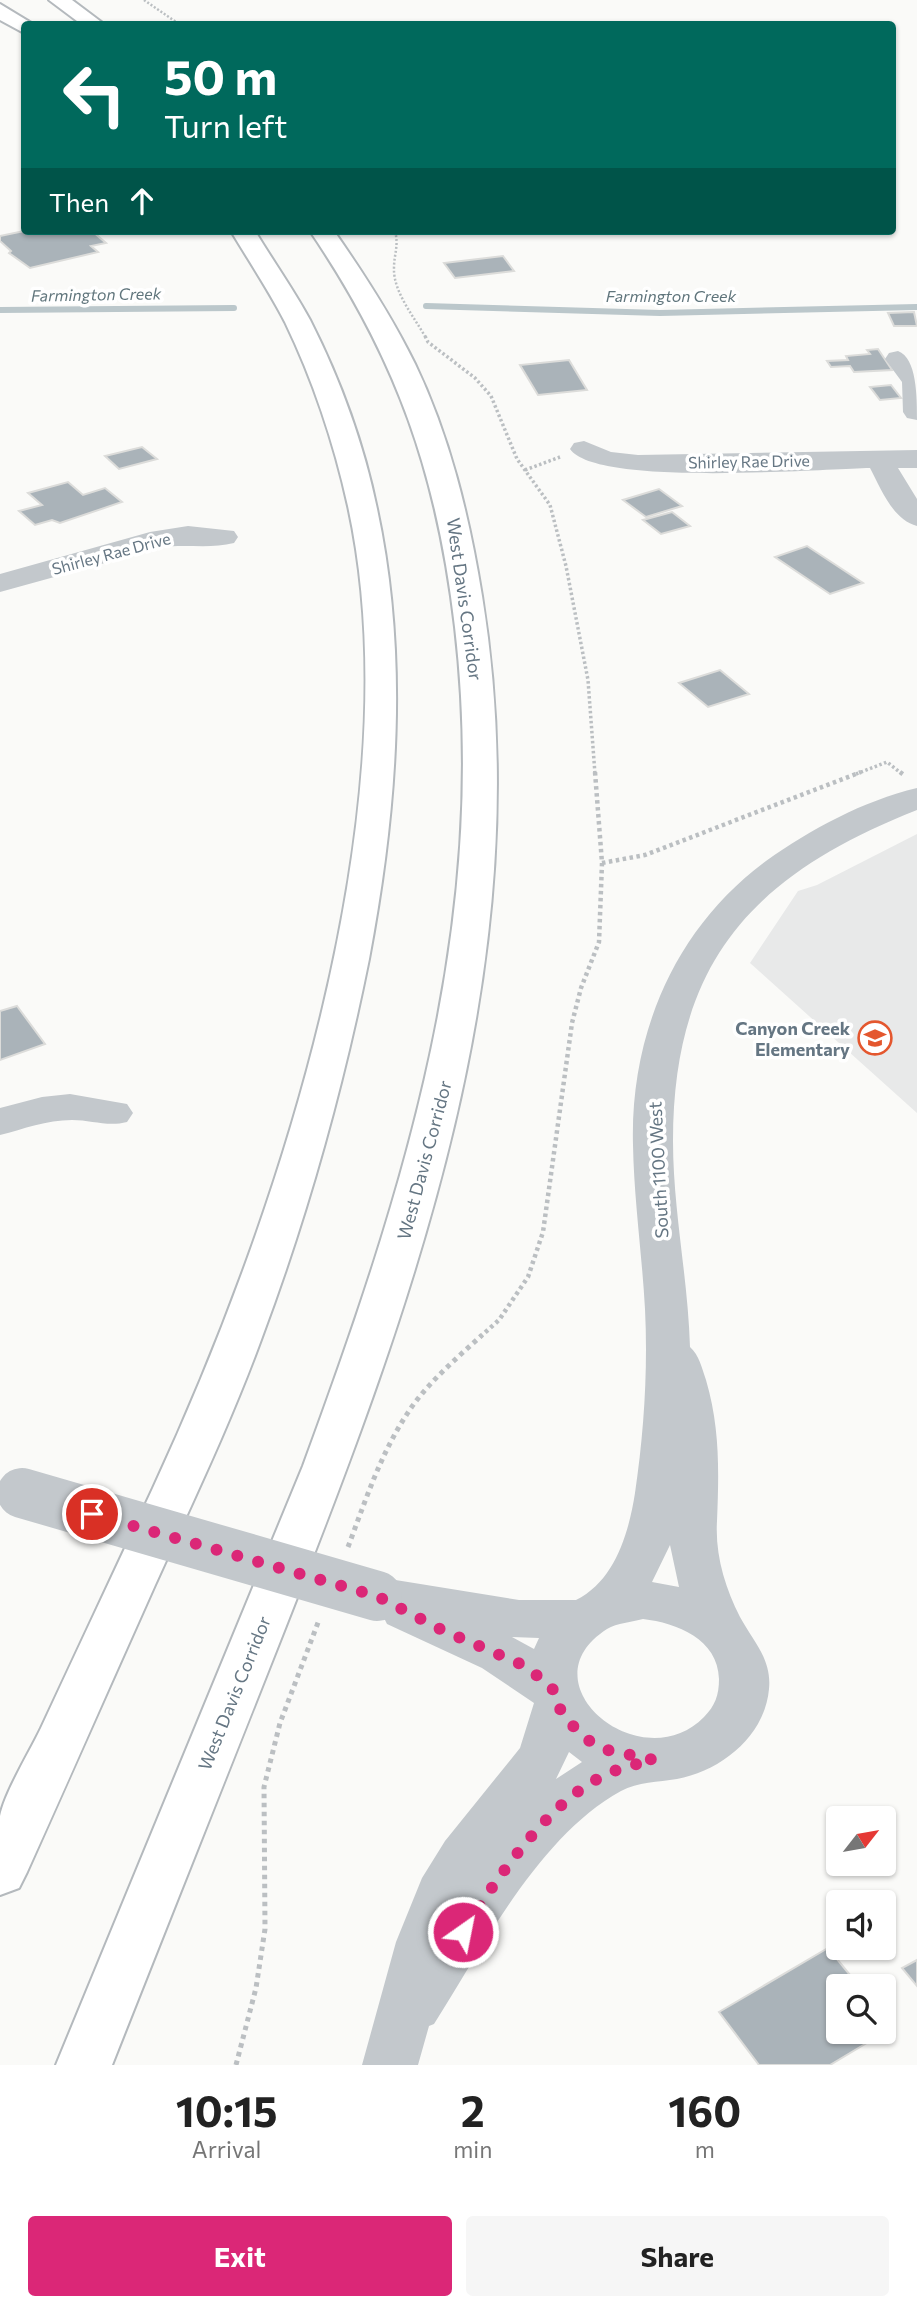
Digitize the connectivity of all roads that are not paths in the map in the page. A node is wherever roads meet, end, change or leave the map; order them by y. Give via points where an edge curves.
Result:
1 (59, 0) edge
2 (0, 10) edge
3 (90, 21) edge
4 (21, 25) edge
5 (246, 235) edge
6 (325, 235) edge
7 (898, 359) dead end
8 (917, 412) edge
9 (584, 449) road end
10 (877, 458) junction
11 (917, 459) edge
12 (917, 517) edge
13 (223, 537) dead end
14 (0, 583) edge
15 (913, 788) edge
16 (113, 1113) dead end
17 (0, 1122) edge
18 (668, 1334) junction
19 (11, 1489) edge
20 (590, 1614) junction
21 (445, 1618) junction
22 (724, 1633) junction
23 (555, 1697) junction
24 (654, 1760) junction
25 (0, 1872) edge
26 (397, 2042) edge
27 (84, 2065) edge

1 - 3 highway
2 - 4 highway
5 - 25 highway via 281,289 314,354 342,426 364,508 378,596 383,690 367,881 308,1133 240,1339
6 - 27 highway, West Davis Corridor via 375,313 412,385 454,512 481,745 480,857 472,932 442,1094 413,1205 361,1369
7 - 8 street via 915,382
9 - 10 street, Shirley Rae Drive via 604,459 638,464
10 - 11 street, Shirley Rae Drive
10 - 12 street
13 - 14 street, Shirley Rae Drive via 160,538
15 - 18 street, South 1100 West via 774,871 710,934 681,982 662,1034 653,1104
16 - 17 street via 58,1106
18 - 20 street, South 1100 West via 660,1480 649,1535 634,1575 614,1599
18 - 22 street, South 1100 West via 694,1423 698,1472 692,1522 694,1553 708,1602
19 - 21 street, bridge
20 - 21 street
20 - 22 street via 620,1602 666,1602 707,1619
20 - 23 street via 566,1633 556,1650 551,1668
21 - 23 street via 505,1655
22 - 24 street via 737,1649 746,1687 733,1723 700,1749
23 - 24 street via 586,1739 607,1750
23 - 26 street via 540,1760 474,1841 435,1906 410,1980
24 - 26 street via 601,1777 556,1812 498,1881

